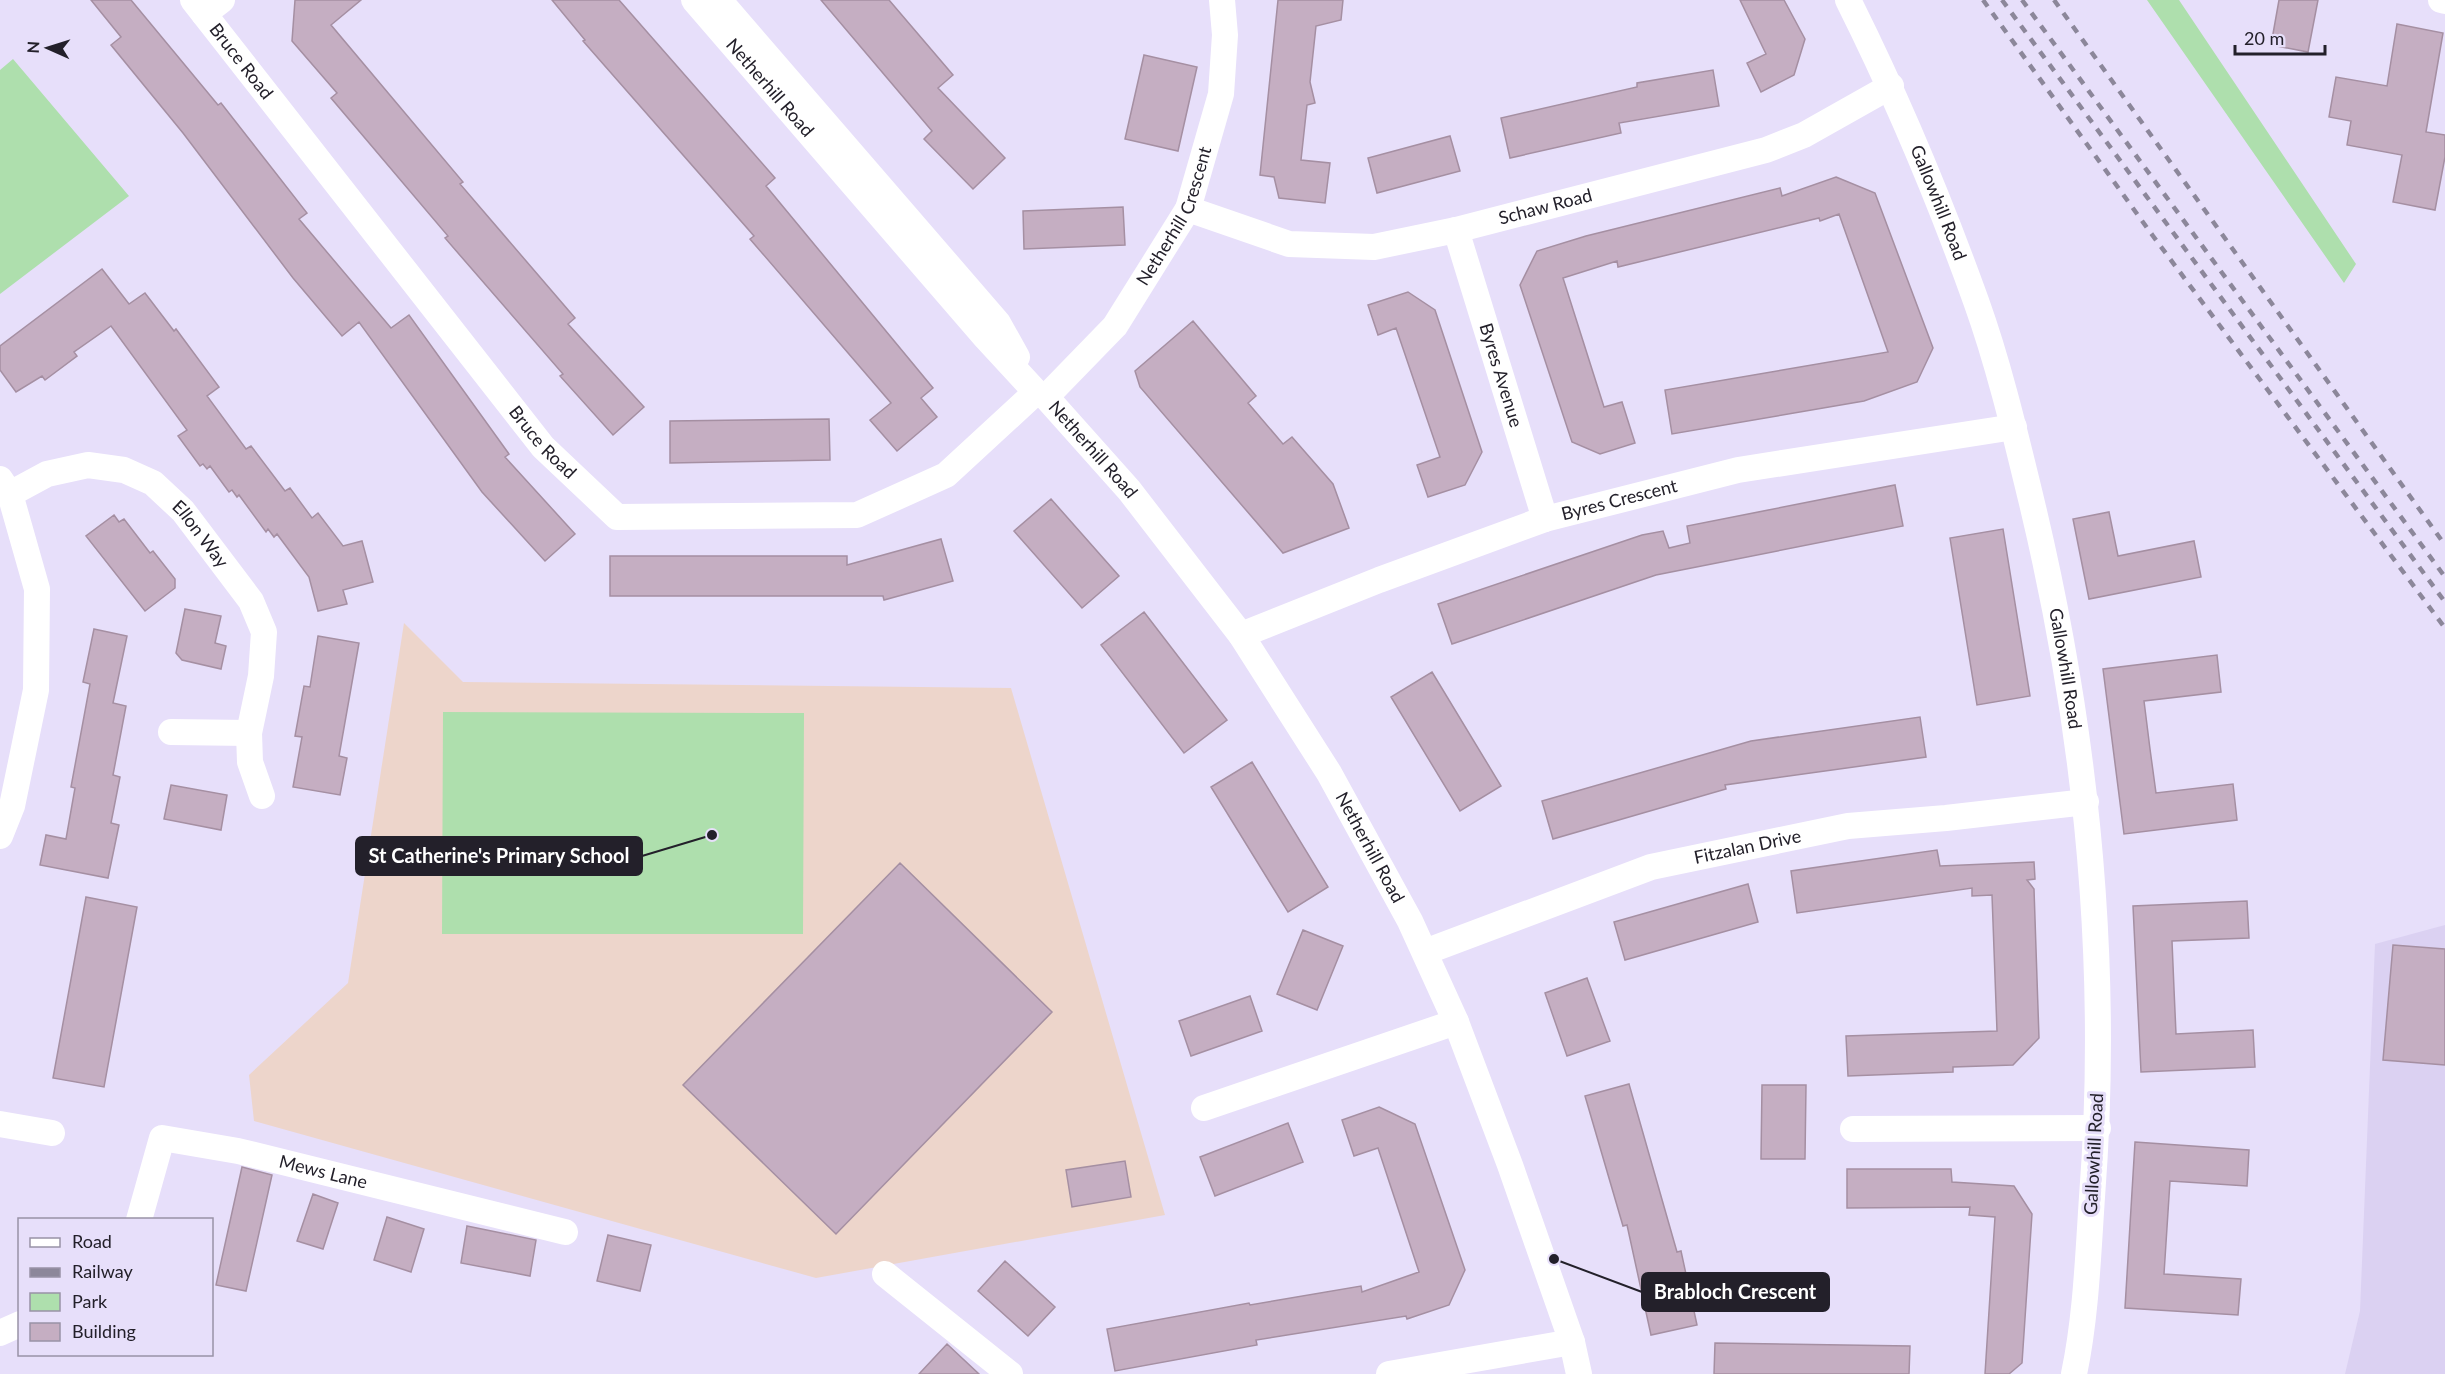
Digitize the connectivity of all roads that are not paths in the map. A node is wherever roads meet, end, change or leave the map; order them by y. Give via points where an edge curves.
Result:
1 (694, 0) edge
2 (719, 0) edge
3 (1222, 0) edge
4 (1848, 0) edge
5 (2441, 0) edge
6 (2445, 1) edge
7 (206, 5) edge
8 (1891, 86) junction
9 (1188, 209) junction
10 (1456, 230) junction
11 (1041, 394) junction
12 (2014, 427) junction
13 (5, 487) edge
14 (1545, 519) junction
15 (1241, 634) junction
16 (171, 732) dead end
17 (249, 733) junction
18 (262, 796) dead end
19 (2086, 802) junction
20 (0, 836) edge
21 (1425, 952) junction
22 (1456, 1022) junction
23 (1204, 1108) dead end
24 (0, 1124) edge
25 (2098, 1128) junction
26 (1853, 1129) dead end
27 (52, 1133) dead end
28 (140, 1218) edge
29 (565, 1232) dead end
30 (885, 1274) dead end
31 (18, 1325) edge
32 (0, 1333) edge
33 (1572, 1342) junction
34 (1010, 1374) edge
35 (1389, 1374) edge
36 (1579, 1374) edge
37 (2074, 1374) edge

1 - 11 street, Netherhill Road via 986,338
2 - 11 street, Netherhill Road via 999,323
3 - 9 street, Netherhill Crescent via 1226,35 1221,94
4 - 8 street, Gallowhill Road
5 - 6 street
7 - 11 street, Bruce Road via 543,447 617,517 857,514 946,475
8 - 10 street, Schaw Road via 1804,135 1766,150
8 - 12 street, Gallowhill Road via 1977,303
9 - 10 street, Schaw Road via 1289,244 1374,247
9 - 11 street, Netherhill Crescent via 1116,326
10 - 14 street, Byres Avenue
11 - 15 street, Netherhill Road via 1129,490
12 - 14 street, Byres Crescent via 1738,470
12 - 19 street, Gallowhill Road via 2051,582
13 - 17 street, Ellon Way via 88,465 124,470 153,483 183,512 251,601 264,632 261,676
13 - 20 street, Ellon Way via 37,588 36,690 12,806
14 - 15 street, Byres Crescent
15 - 21 street, Netherhill Road via 1329,774
16 - 17 street
17 - 18 street, Ellon Way via 250,762
19 - 21 street, Fitzalan Drive via 1848,826 1651,867
19 - 25 street, Gallowhill Road via 2098,1012
21 - 22 street, Netherhill Road
22 - 23 street
22 - 33 street, Netherhill Road
24 - 27 street
25 - 26 street
25 - 37 street, Gallowhill Road
28 - 29 street, Mews Lane via 162,1138 238,1151
30 - 34 street
31 - 32 street
33 - 35 street
33 - 36 street, Netherhill Road

